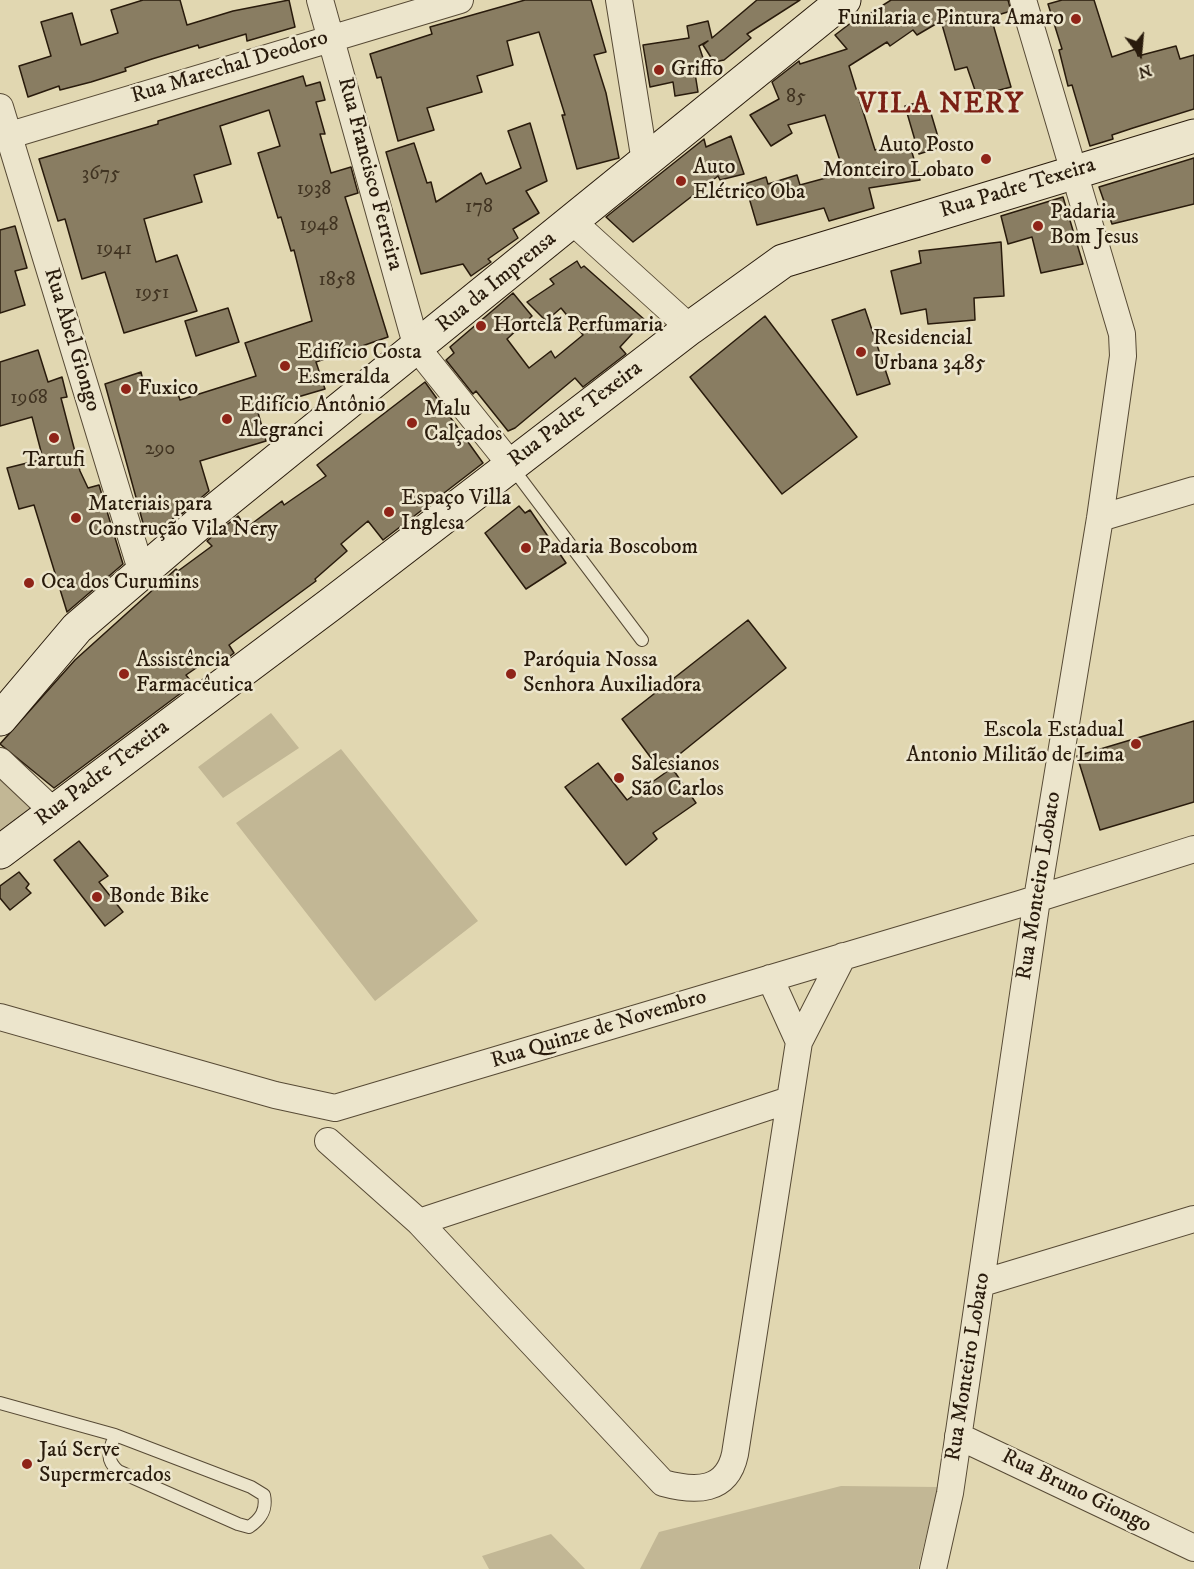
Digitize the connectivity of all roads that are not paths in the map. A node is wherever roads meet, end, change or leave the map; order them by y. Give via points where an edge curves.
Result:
1 (320, 0) edge
2 (460, 0) edge
3 (619, 0) edge
4 (844, 0) edge
5 (1023, 0) edge
6 (331, 38) junction
7 (0, 106) edge
8 (1194, 136) edge
9 (4, 137) edge
10 (645, 162) junction
11 (1074, 171) junction
12 (572, 221) junction
13 (690, 328) junction
14 (417, 348) junction
15 (511, 465) junction
16 (1194, 490) edge
17 (1100, 518) junction
18 (142, 573) junction
19 (642, 640) dead end
20 (0, 718) edge
21 (0, 761) edge
22 (53, 811) junction
23 (1194, 849) edge
24 (0, 852) edge
25 (1037, 898) junction
26 (843, 956) junction
27 (770, 978) junction
28 (0, 1017) edge
29 (799, 1042) junction
30 (789, 1100) junction
31 (328, 1141) dead end
32 (1194, 1219) edge
33 (419, 1222) junction
34 (982, 1283) junction
35 (0, 1403) edge
36 (116, 1435) junction
37 (958, 1436) junction
38 (1194, 1548) edge
39 (933, 1569) edge

1 - 6 street, Rua Francisco Ferreira
2 - 6 street, Rua Marechal Deodoro
3 - 10 street
4 - 10 main road, Rua da Imprensa
5 - 11 street, Rua Monteiro Lobato
6 - 9 street, Rua Marechal Deodoro
6 - 14 street, Rua Francisco Ferreira
7 - 9 street, Rua Abel Giongo
8 - 11 main road, Rua Padre Texeira
9 - 18 street, Rua Abel Giongo
10 - 12 main road, Rua da Imprensa
11 - 13 main road, Rua Padre Texeira via 783,261
11 - 17 street, Rua Monteiro Lobato via 1122,333
12 - 13 street
12 - 14 main road, Rua da Imprensa
13 - 15 main road, Rua Padre Texeira
14 - 15 street
14 - 18 main road, Rua da Imprensa via 203,519
15 - 19 lane
15 - 22 main road, Rua Padre Texeira
16 - 17 street
17 - 25 street, Rua Monteiro Lobato
18 - 20 main road, Rua da Imprensa via 77,628
21 - 22 street
22 - 24 main road, Rua Padre Texeira
23 - 25 street, Rua Quinze de Novembro
25 - 26 street, Rua Quinze de Novembro
25 - 34 street, Rua Monteiro Lobato
26 - 27 street, Rua Quinze de Novembro
26 - 29 street
27 - 28 street, Rua Quinze de Novembro via 335,1108 275,1095
27 - 29 street
29 - 30 street
30 - 33 street
30 - 33 street via 735,1454 732,1468 722,1482 682,1488 663,1483
31 - 33 street
32 - 34 street
34 - 37 street, Rua Monteiro Lobato
35 - 36 lane
36 - 36 lane via 108,1454 118,1471 238,1524 249,1527 262,1515 264,1495 251,1487
37 - 38 street, Rua Bruno Giongo
37 - 39 street, Rua Monteiro Lobato

